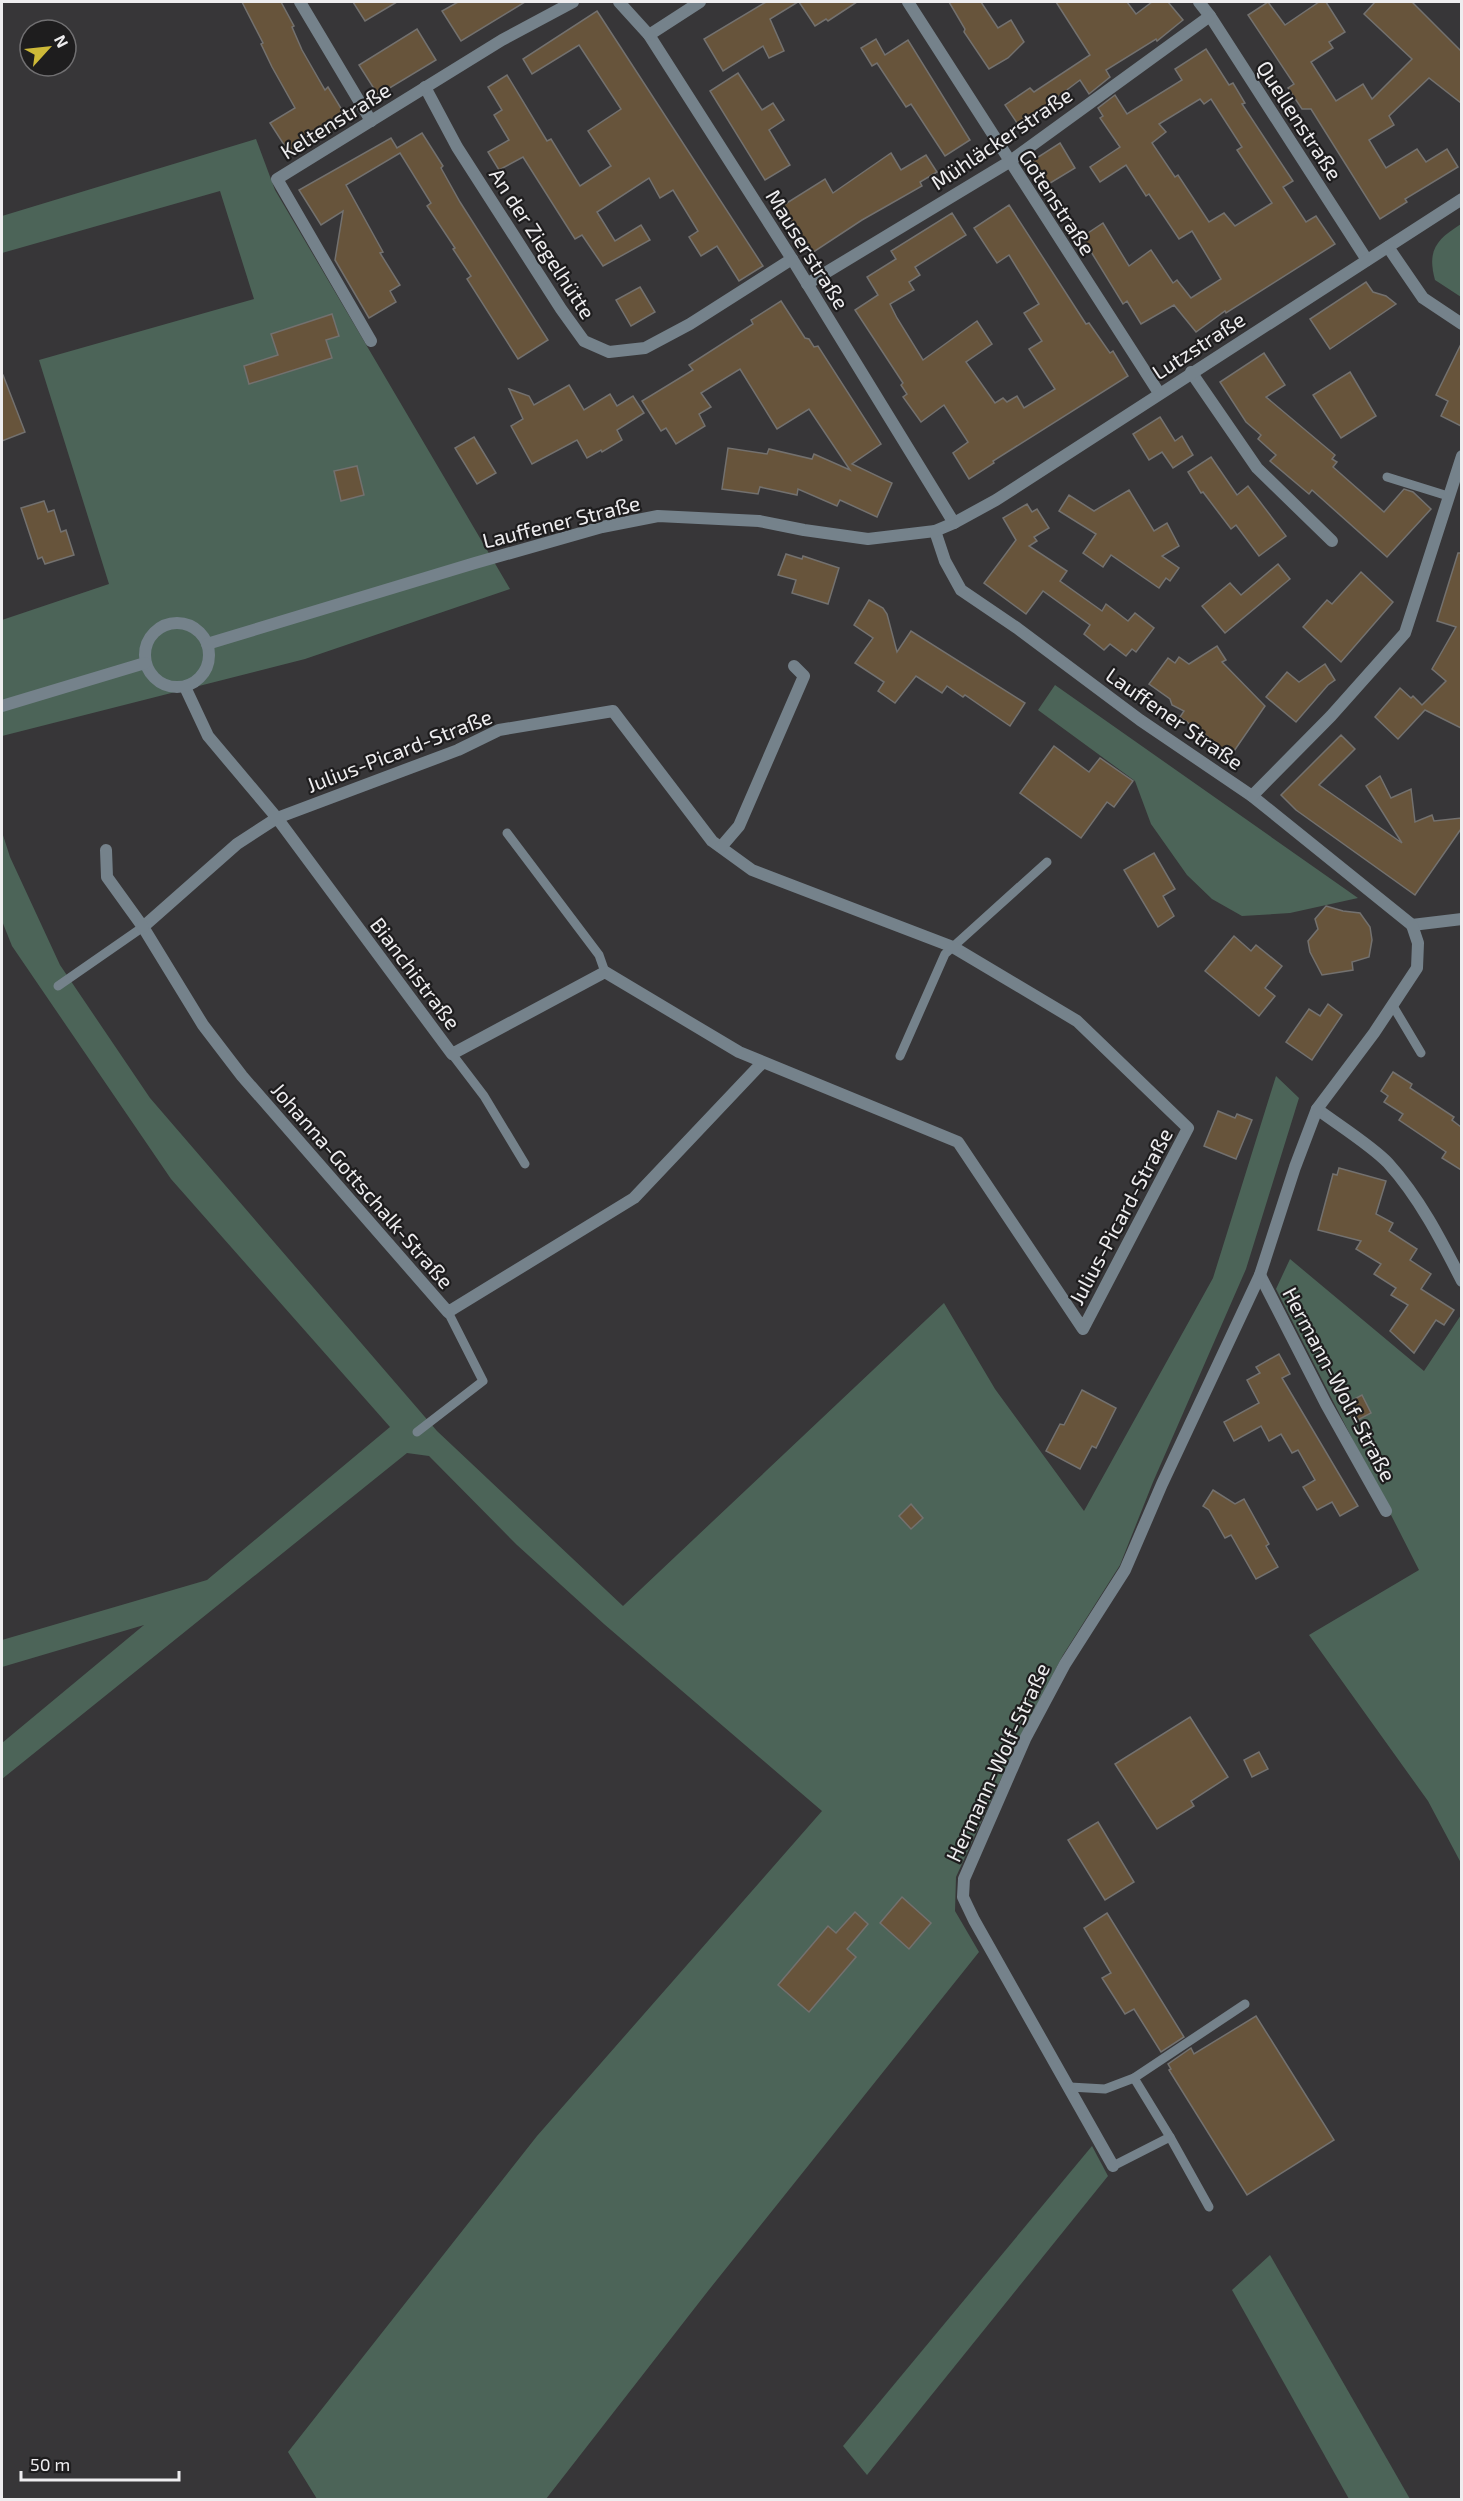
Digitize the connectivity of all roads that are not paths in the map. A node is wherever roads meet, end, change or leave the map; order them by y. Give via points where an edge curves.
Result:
1 (300, 2) edge
2 (573, 2) edge
3 (619, 2) edge
4 (700, 2) edge
5 (908, 2) edge
6 (1199, 2) edge
7 (1210, 16) junction
8 (649, 35) junction
9 (425, 87) junction
10 (371, 121) junction
11 (1009, 162) junction
12 (1461, 199) edge
13 (1388, 247) junction
14 (792, 259) junction
15 (1367, 260) junction
16 (807, 284) junction
17 (1461, 324) edge
18 (370, 340) dead end
19 (1191, 372) junction
20 (1159, 393) junction
21 (1461, 456) edge
22 (1387, 477) dead end
23 (1448, 496) junction
24 (954, 523) junction
25 (935, 531) junction
26 (1332, 541) dead end
27 (207, 644) junction
28 (145, 663) junction
29 (794, 666) dead end
30 (185, 687) junction
31 (2, 706) edge
32 (1252, 796) junction
33 (276, 818) junction
34 (507, 833) dead end
35 (721, 847) junction
36 (106, 850) dead end
37 (1047, 862) dead end
38 (1461, 919) edge
39 (1412, 925) junction
40 (143, 927) junction
41 (953, 947) junction
42 (605, 972) junction
43 (58, 986) dead end
44 (1393, 1006) junction
45 (1421, 1053) dead end
46 (452, 1054) junction
47 (900, 1056) dead end
48 (762, 1063) junction
49 (1317, 1109) junction
50 (525, 1164) dead end
51 (1260, 1275) junction
52 (1461, 1281) edge
53 (448, 1312) junction
54 (417, 1432) dead end
55 (1386, 1511) dead end
56 (1245, 2004) dead end
57 (1134, 2078) junction
58 (1070, 2087) junction
59 (1170, 2137) junction
60 (1113, 2166) joint
61 (1209, 2207) dead end

1 - 10 street
2 - 9 street, Keltenstraße
3 - 8 street, Mauserstraße
4 - 8 street
5 - 11 street, Gotenstraße
6 - 7 street, Quellenstraße
7 - 11 street, Mühläckerstraße
7 - 15 street, Quellenstraße
8 - 14 street, Mauserstraße
9 - 10 street, Keltenstraße
9 - 14 street, An der Ziegelhütte via 458,147 585,341 609,352 645,348
10 - 18 street, Keltenstraße via 277,178
11 - 16 street, Mühläckerstraße
11 - 20 street, Gotenstraße
12 - 13 street, Lutzstraße
13 - 15 street, Lutzstraße
13 - 17 street via 1423,298
14 - 16 street, Mauserstraße
15 - 19 street, Lutzstraße
16 - 24 street, Mauserstraße
19 - 20 street, Lutzstraße
19 - 26 street via 1257,468
20 - 24 street, Lutzstraße
21 - 23 street
22 - 23 lane
23 - 32 street via 1405,633
24 - 25 street, Lauffener Straße
25 - 27 street, Lauffener Straße via 868,539 759,521 658,516 602,527 475,563
25 - 32 street, Lauffener Straße via 961,590
27 - 28 street via 191,626 167,624 149,639
27 - 30 street via 206,670
28 - 30 street via 150,675 160,683 172,688
28 - 31 street
29 - 35 street via 804,676 739,826
30 - 33 street, Bianchistraße via 208,736
32 - 39 street, Lauffener Straße
33 - 35 street, Julius-Picard-Straße via 458,750 499,730 613,711 712,841
33 - 40 street via 237,844
33 - 46 street, Bianchistraße
34 - 42 lane via 599,955
35 - 41 street, Julius-Picard-Straße via 752,870
36 - 40 street, Johanna-Gottschalk-Straße via 107,877
37 - 41 lane
38 - 39 street
39 - 44 street, Hermann-Wolf-Straße via 1418,944 1417,968
40 - 43 lane
40 - 53 street, Johanna-Gottschalk-Straße via 203,1025 242,1076
41 - 47 lane via 945,954
41 - 48 street, Julius-Picard-Straße via 1077,1021 1188,1128 1083,1329 958,1142
42 - 46 street, Bianchistraße
42 - 48 street
44 - 45 lane
44 - 49 street, Hermann-Wolf-Straße
46 - 50 lane via 484,1096
48 - 53 street, Johanna-Gottschalk-Straße via 634,1198
49 - 51 street, Hermann-Wolf-Straße
49 - 52 street via 1387,1161 1426,1217
51 - 55 street, Hermann-Wolf-Straße
51 - 58 street, Hermann-Wolf-Straße via 1125,1570 1065,1664 1025,1739 964,1879 963,1897 974,1920
53 - 54 lane via 483,1381
56 - 57 lane
57 - 58 lane via 1105,2089
57 - 59 lane
58 - 60 street, Hermann-Wolf-Straße
59 - 60 lane
59 - 61 lane

